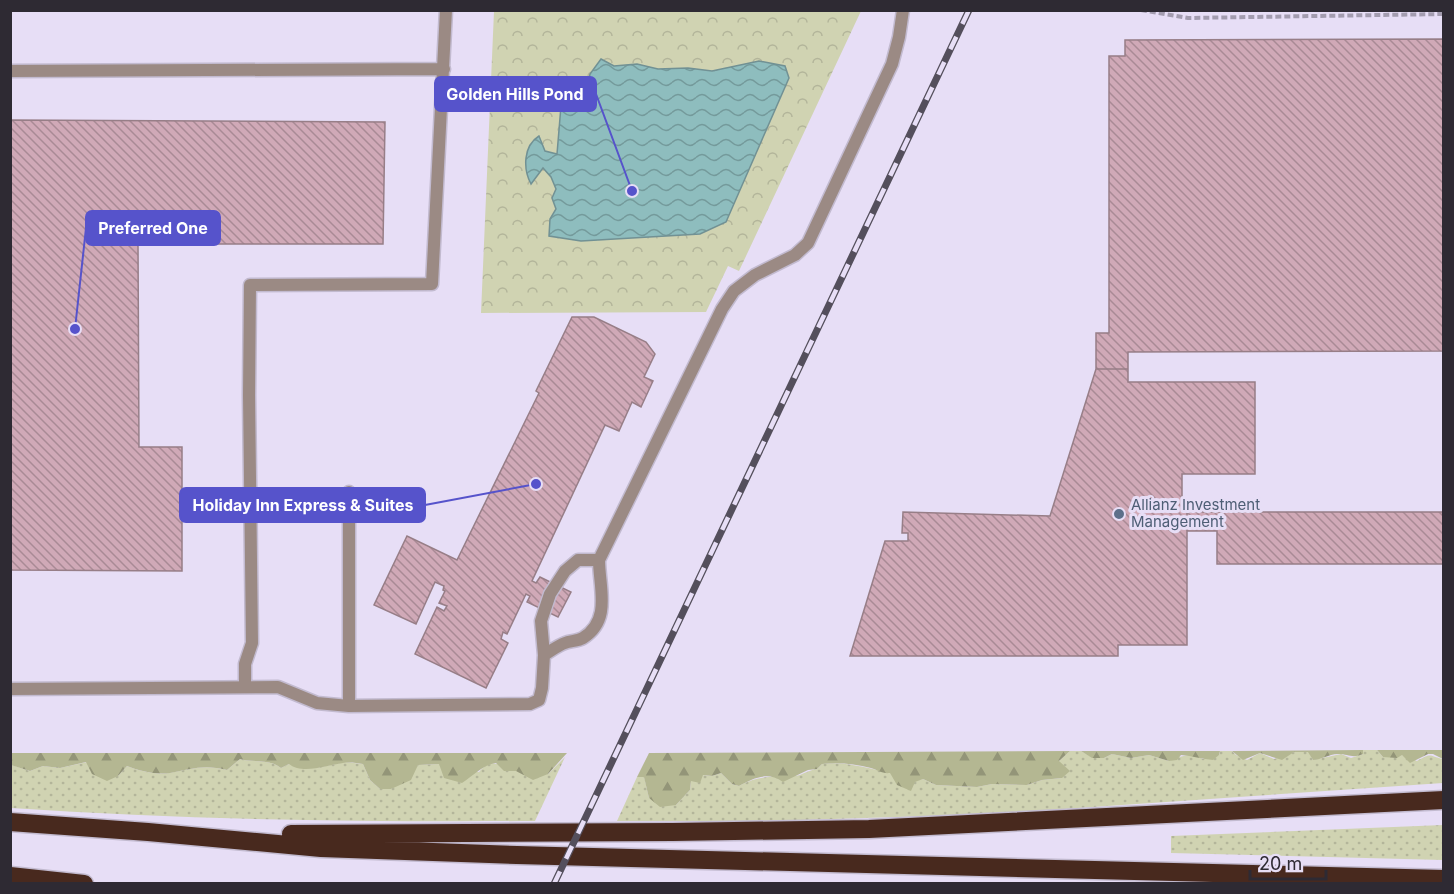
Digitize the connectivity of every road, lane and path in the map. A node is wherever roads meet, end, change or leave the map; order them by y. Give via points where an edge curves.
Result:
1 (446, 10) edge
2 (903, 10) edge
3 (1141, 10) edge
4 (1443, 14) edge
5 (444, 69) junction
6 (10, 71) edge
7 (349, 492) dead end
8 (598, 560) junction
9 (544, 655) junction
10 (245, 687) junction
11 (10, 689) edge
12 (349, 706) junction
13 (1443, 800) edge
14 (10, 822) edge
15 (148, 832) junction
16 (10, 876) edge
17 (1443, 879) edge
18 (84, 884) edge

1 - 5 lane
2 - 8 lane via 892,64 808,243 734,291 722,309
3 - 4 path via 1188,18
5 - 6 lane
5 - 10 lane via 432,284 250,285 252,644 245,664
7 - 12 lane
8 - 9 lane via 578,560 565,571 550,594 541,621
8 - 9 lane via 602,613 583,638
9 - 12 lane via 542,688 538,700 530,704
10 - 11 lane
10 - 12 lane via 278,687 317,703
13 - 15 highway via 857,829 322,835
14 - 15 highway
15 - 17 highway via 321,848
16 - 18 highway

